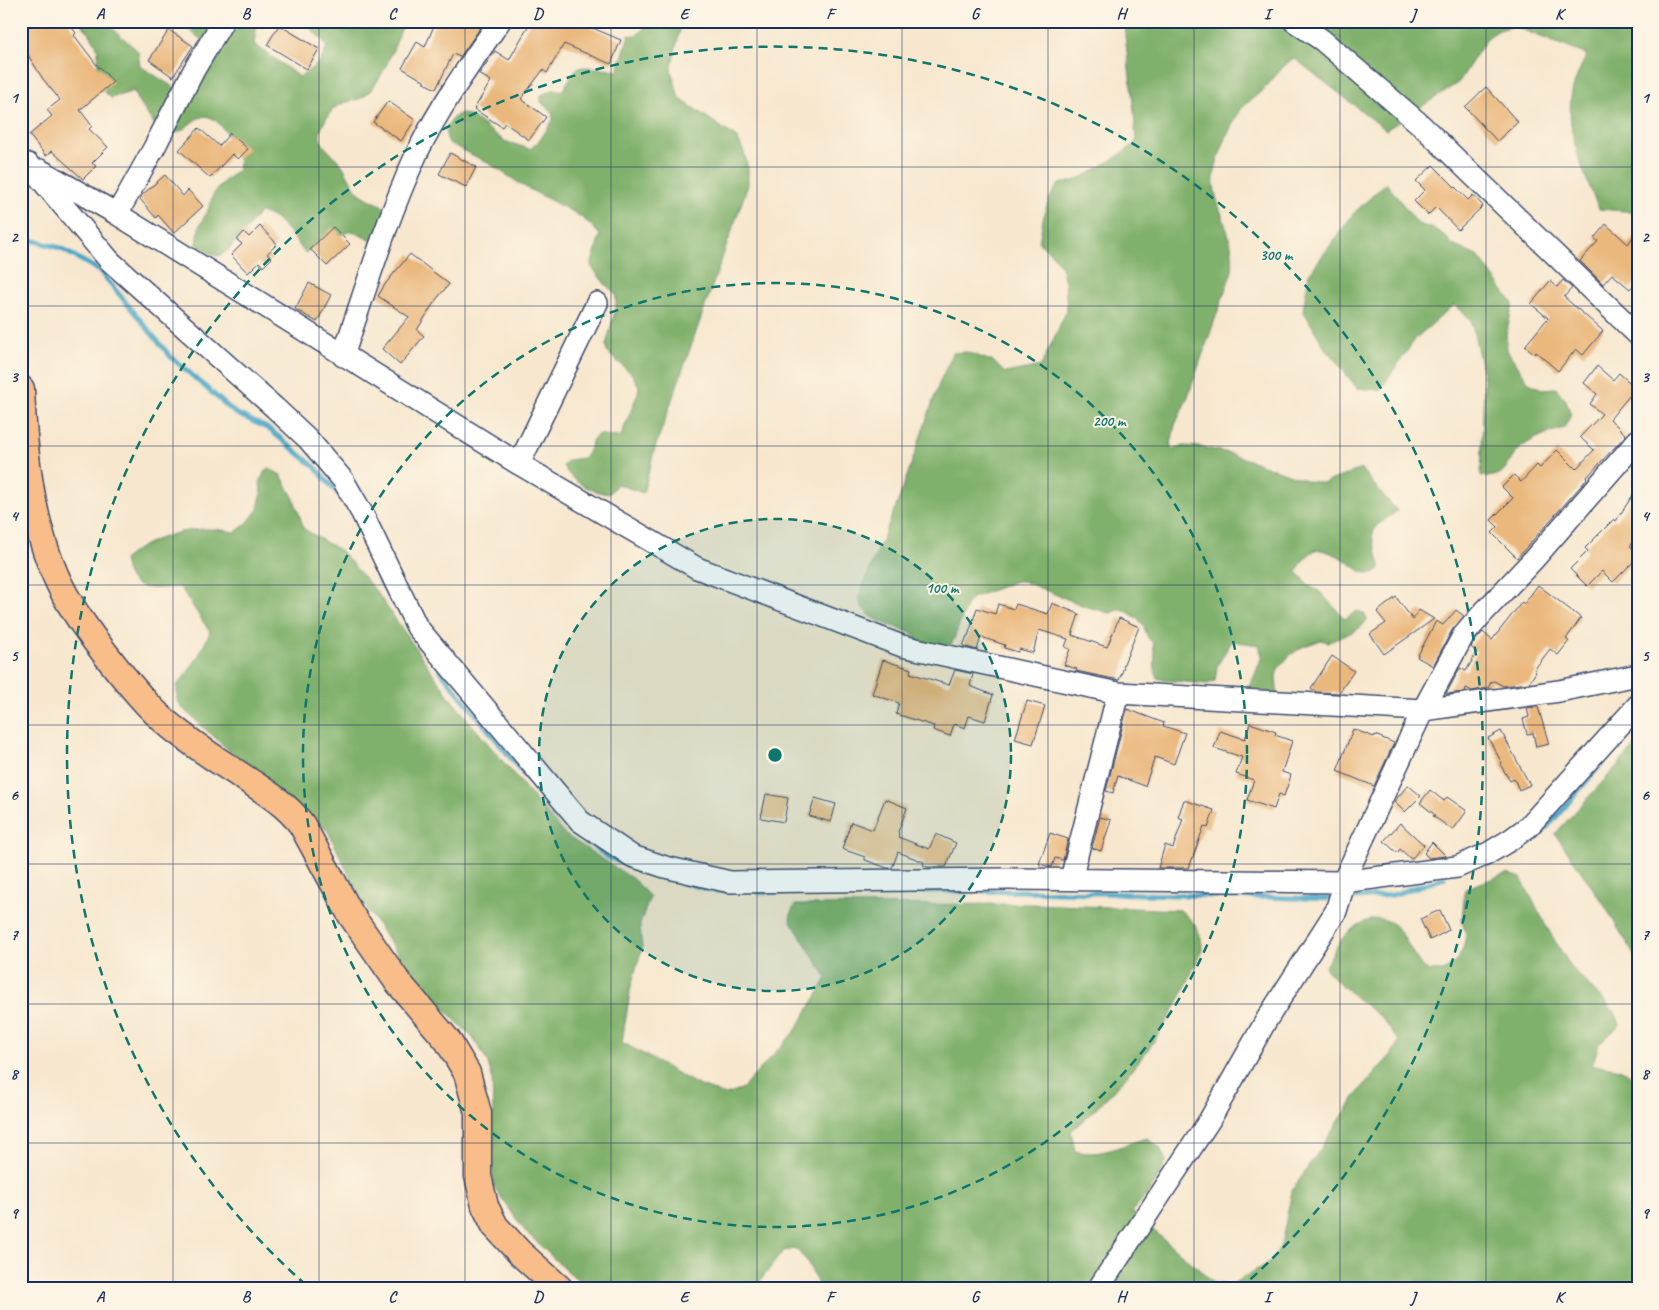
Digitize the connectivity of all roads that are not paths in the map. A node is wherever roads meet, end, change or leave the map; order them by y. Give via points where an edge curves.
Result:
1 (223, 21) edge
2 (500, 21) edge
3 (1294, 21) edge
4 (25, 163) edge
5 (117, 214) junction
6 (598, 303) dead end
7 (1638, 334) edge
8 (343, 356) junction
9 (21, 389) edge
10 (1638, 440) edge
11 (519, 464) junction
12 (1638, 675) edge
13 (1118, 693) junction
14 (1638, 705) edge
15 (1423, 710) junction
16 (1070, 879) junction
17 (1340, 895) junction
18 (560, 1289) edge
19 (1098, 1289) edge

1 - 5 street
2 - 8 street via 438,114 418,152 394,209
3 - 7 street via 1322,40 1421,125
4 - 5 street
4 - 16 street via 110,261 275,408 343,480 417,627 580,821 632,856 730,882
5 - 8 street
6 - 11 street
8 - 11 street
9 - 18 main road via 28,470 42,541 65,595 92,638 150,706 176,731 280,802 302,825 351,915 397,981 448,1041 467,1073 478,1113 478,1176 485,1206 495,1226
10 - 15 street via 1463,636
11 - 13 street via 697,568 902,646
12 - 15 street via 1558,691
13 - 15 street
13 - 16 street
14 - 17 street via 1528,827 1510,840 1457,866
15 - 17 street
16 - 17 street
17 - 19 street via 1209,1121

